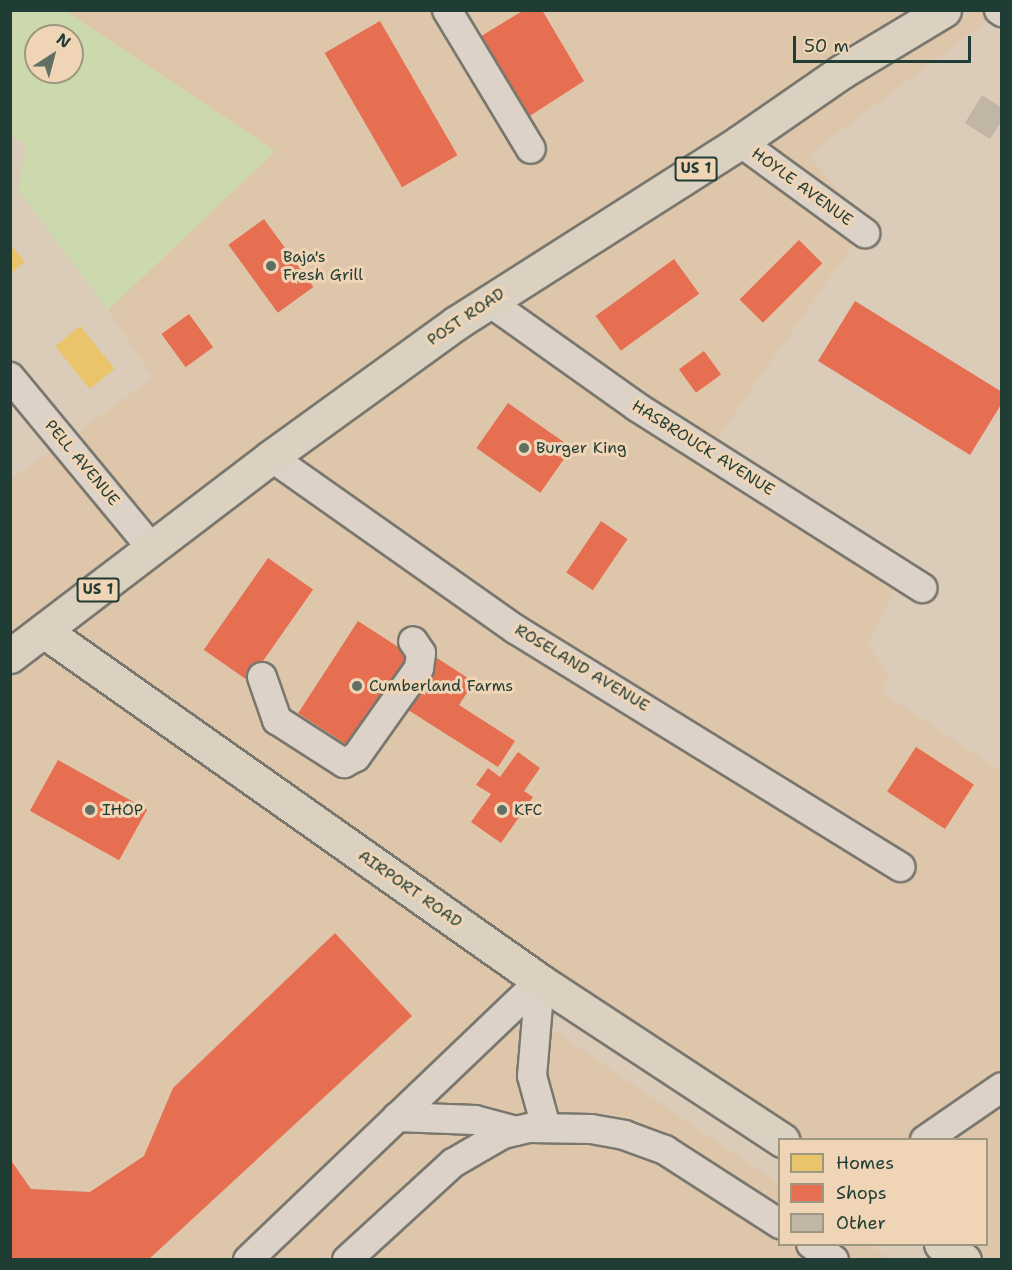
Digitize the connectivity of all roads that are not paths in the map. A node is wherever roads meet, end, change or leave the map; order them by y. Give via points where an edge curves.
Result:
1 (447, 10) edge
2 (944, 10) edge
3 (740, 142) junction
4 (531, 149) dead end
5 (865, 233) dead end
6 (488, 301) junction
7 (10, 377) edge
8 (271, 457) junction
9 (153, 550) junction
10 (922, 588) dead end
11 (44, 631) junction
12 (413, 641) dead end
13 (10, 657) edge
14 (262, 677) dead end
15 (900, 867) dead end
16 (540, 981) junction
17 (1002, 1087) edge
18 (397, 1117) junction
19 (546, 1126) junction
20 (516, 1131) junction
21 (779, 1138) edge
22 (928, 1138) edge
23 (778, 1223) edge
24 (813, 1246) edge
25 (943, 1246) edge
26 (248, 1260) edge
27 (347, 1260) edge
28 (834, 1260) edge
29 (964, 1260) edge

1 - 4 street
2 - 3 main road, POST ROAD / US 1 via 841,72
3 - 5 street, HOYLE AVENUE
3 - 6 main road, POST ROAD / US 1
6 - 8 main road, POST ROAD / US 1
6 - 10 street, HASBROUCK AVENUE via 636,407
7 - 9 street, PELL AVENUE
8 - 9 main road, POST ROAD / US 1
8 - 15 street, ROSELAND AVENUE via 515,629
9 - 11 main road, POST ROAD / US 1
11 - 13 main road, POST ROAD / US 1
11 - 16 main road, AIRPORT ROAD
12 - 14 street via 421,652 419,668 356,757 344,763 277,720
16 - 18 street
16 - 19 street via 532,1076
16 - 21 main road, AIRPORT ROAD
17 - 22 street
18 - 20 street via 475,1120
18 - 26 street
19 - 20 street
19 - 23 street via 624,1135 666,1150
20 - 27 street via 489,1140 453,1163
24 - 28 street
25 - 29 main road

